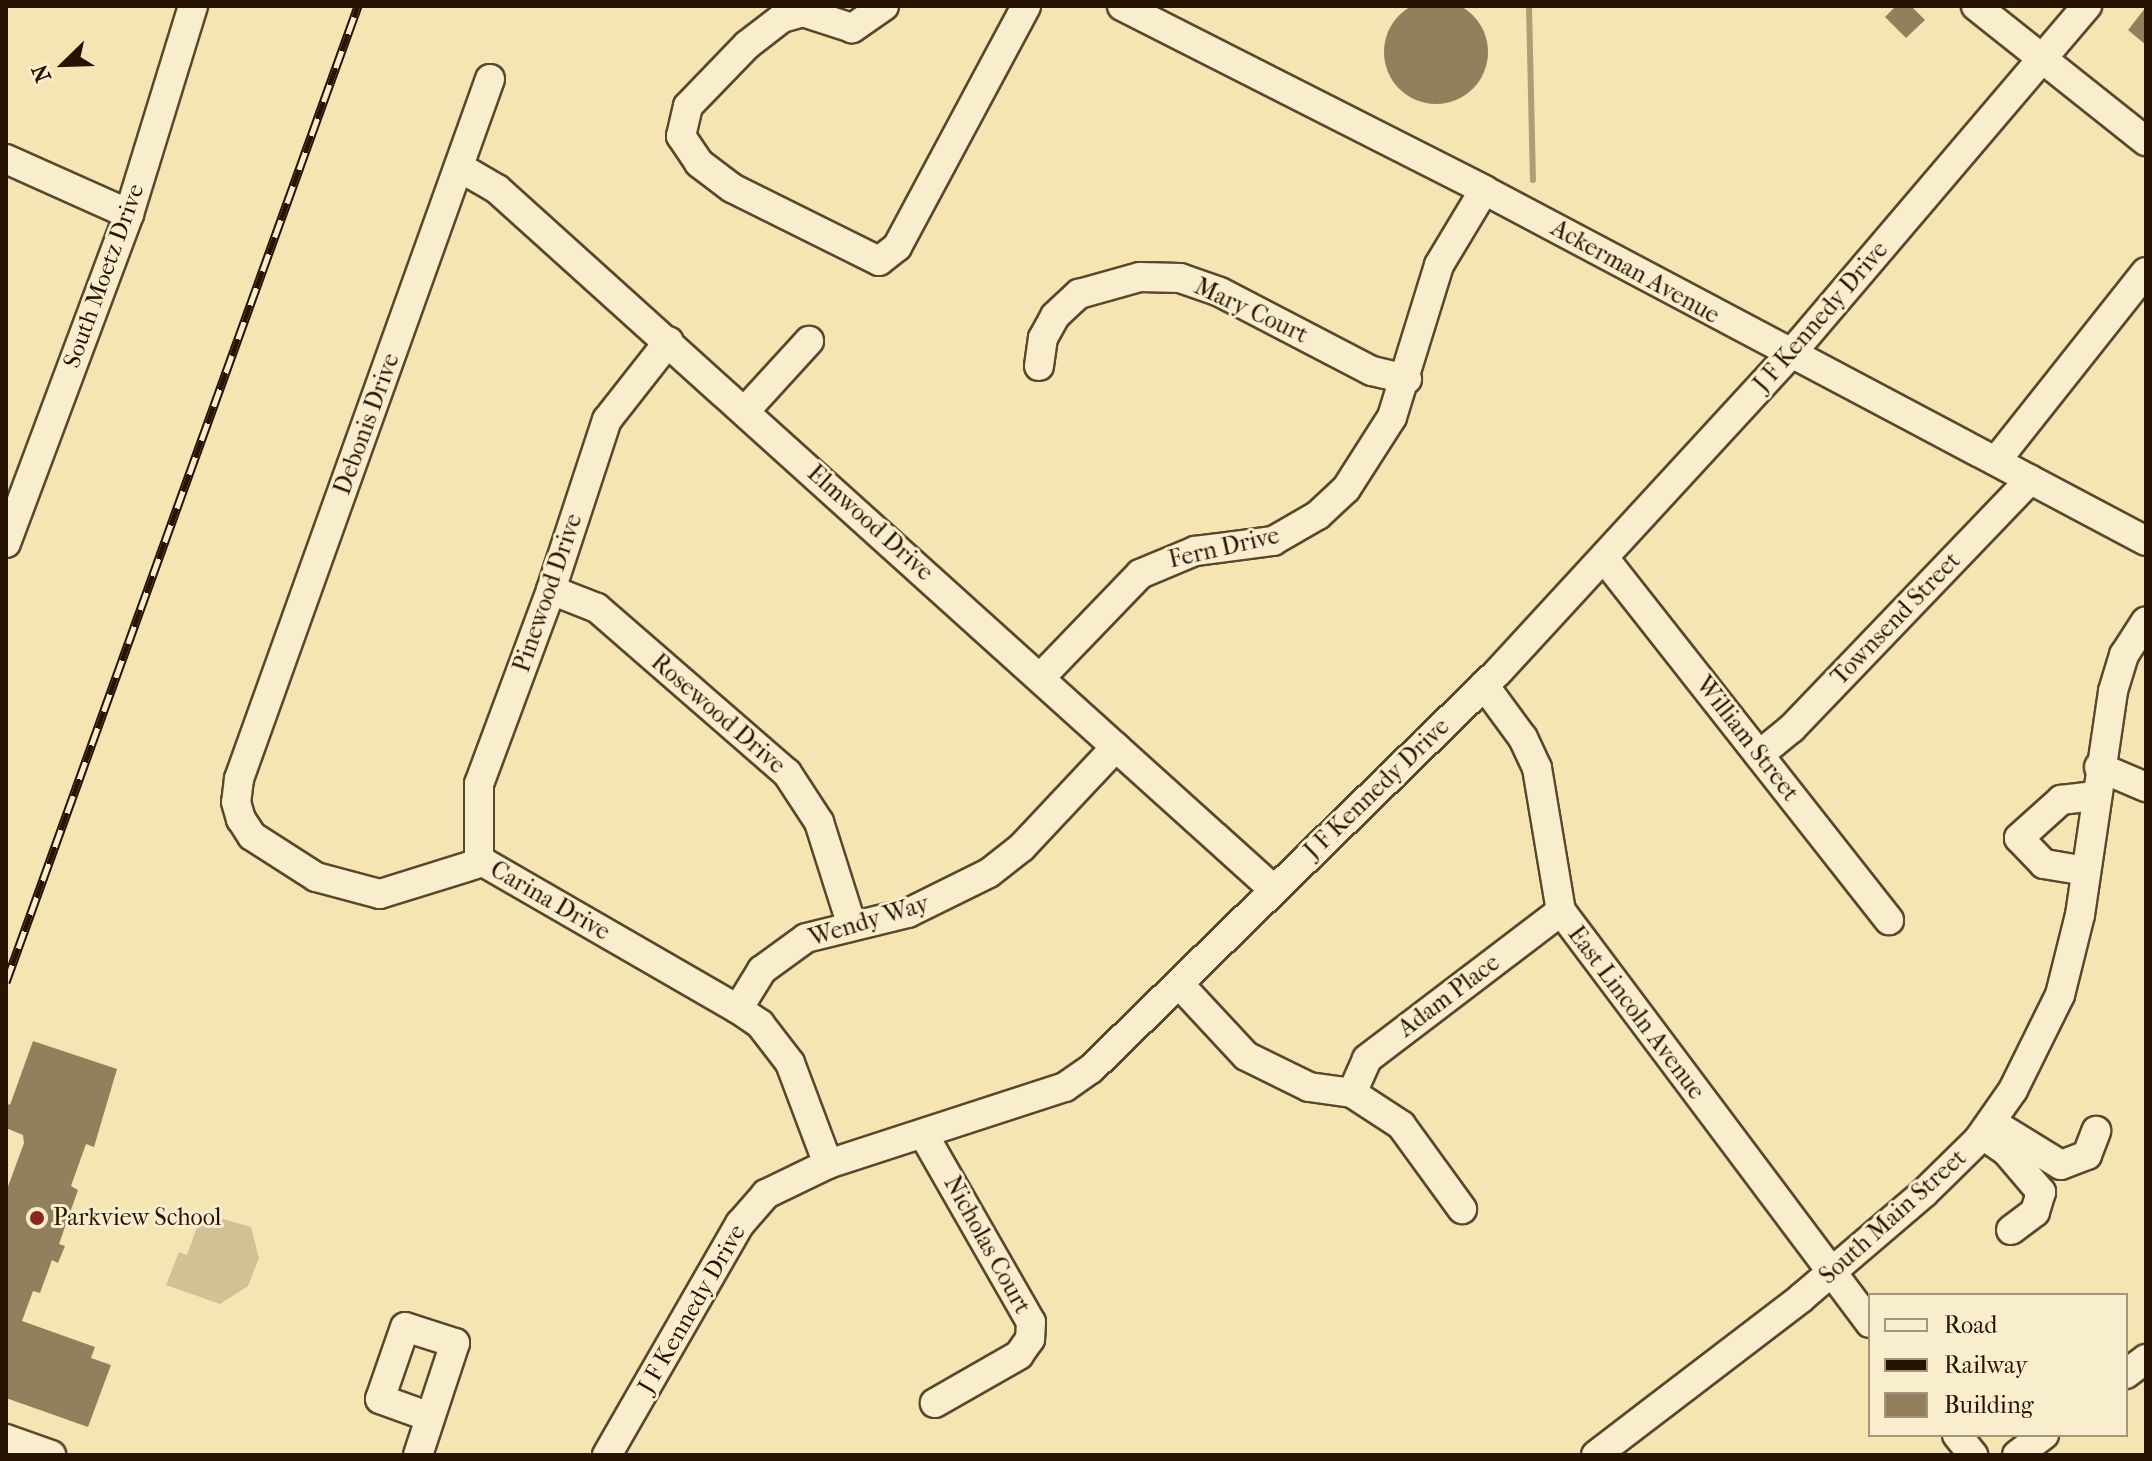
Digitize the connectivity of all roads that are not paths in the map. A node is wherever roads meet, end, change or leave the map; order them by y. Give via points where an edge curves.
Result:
1 (193, 6) edge
2 (884, 6) edge
3 (1026, 6) edge
4 (1122, 6) edge
5 (1976, 6) edge
6 (2087, 6) edge
7 (2043, 59) junction
8 (490, 79) dead end
9 (2146, 141) edge
10 (6, 159) edge
11 (459, 167) junction
12 (1484, 190) junction
13 (129, 214) junction
14 (2146, 272) edge
15 (669, 341) junction
16 (809, 341) dead end
17 (1789, 356) junction
18 (1039, 366) dead end
19 (1407, 379) junction
20 (745, 411) junction
21 (1996, 461) junction
22 (2030, 480) junction
23 (2146, 541) edge
24 (6, 543) edge
25 (1604, 558) junction
26 (551, 590) junction
27 (2146, 621) edge
28 (1041, 677) junction
29 (1484, 685) junction
30 (1116, 747) junction
31 (1759, 755) junction
32 (2099, 767) junction
33 (243, 768) joint
34 (2146, 787) edge
35 (2095, 796) junction
36 (479, 863) junction
37 (2086, 871) junction
38 (1273, 889) junction
39 (1561, 911) junction
40 (1889, 920) dead end
41 (852, 926) junction
42 (1180, 985) junction
43 (738, 1009) junction
44 (1352, 1093) junction
45 (1986, 1128) junction
46 (2096, 1131) dead end
47 (925, 1137) junction
48 (828, 1164) junction
49 (1462, 1209) dead end
50 (2011, 1230) dead end
51 (1830, 1272) junction
52 (1868, 1320) edge
53 (2146, 1359) edge
54 (2128, 1372) edge
55 (935, 1403) dead end
56 (430, 1417) dead end
57 (1959, 1437) edge
58 (2041, 1437) edge
59 (6, 1439) edge
60 (51, 1455) edge
61 (418, 1455) edge
62 (607, 1455) edge
63 (1596, 1455) edge
64 (1973, 1455) edge
65 (2017, 1455) edge

1 - 13 street, South Moetz Drive
2 - 3 street via 852,28 803,12 782,18 747,45 688,106 681,136 699,163 732,188 879,261 897,247
4 - 12 street, Ackerman Avenue
5 - 7 street
6 - 7 street, J F Kennedy Drive
7 - 9 street
7 - 17 street, J F Kennedy Drive
8 - 11 street, Debonis Drive
10 - 13 street
11 - 15 street, Elmwood Drive via 497,189
11 - 33 street, Debonis Drive
12 - 17 street, Ackerman Avenue
12 - 19 street, Fern Drive via 1439,265
13 - 24 street, South Moetz Drive
14 - 21 street
15 - 20 street, Elmwood Drive
15 - 26 street, Pinewood Drive via 607,420
16 - 20 street
17 - 21 street, Ackerman Avenue
17 - 25 street, J F Kennedy Drive
18 - 19 street, Mary Court via 1043,338 1055,316 1079,294 1107,283 1153,277 1180,278 1220,292 1372,371
19 - 28 street, Fern Drive via 1369,457 1318,515 1273,541 1195,551 1140,574
20 - 28 street, Elmwood Drive
21 - 22 street, Ackerman Avenue
22 - 23 street, Ackerman Avenue
22 - 31 street, Townsend Street via 1792,728
25 - 29 street, J F Kennedy Drive
25 - 31 street, William Street
26 - 36 street, Pinewood Drive via 479,784
26 - 41 street, Rosewood Drive via 597,608 787,773 819,822
27 - 32 street, South Main Street via 2124,655
28 - 30 street, Elmwood Drive
29 - 38 street, J F Kennedy Drive
29 - 39 street, East Lincoln Avenue via 1523,738 1537,768
30 - 38 street, Elmwood Drive
30 - 41 street, Wendy Way via 1022,847 989,873 908,913
31 - 40 street, William Street
32 - 34 street
32 - 35 street, South Main Street
33 - 36 street, Carina Drive via 236,802 252,836 316,877 380,894
35 - 37 street, South Main Street
35 - 37 street via 2061,800 2019,838 2044,864
36 - 43 street, Carina Drive
37 - 45 street, South Main Street via 2060,995 2039,1045
38 - 42 street, J F Kennedy Drive
39 - 44 street, Adam Place via 1367,1059
39 - 51 street, East Lincoln Avenue
41 - 43 street, Wendy Way via 806,938 784,951 762,970
42 - 44 street via 1246,1056 1309,1087
42 - 47 street, J F Kennedy Drive via 1065,1087
43 - 48 street, Carina Drive via 760,1024 790,1063
44 - 49 street via 1401,1125
45 - 46 street via 2061,1165 2087,1155
45 - 50 street via 2041,1192 2035,1212
45 - 51 street, South Main Street via 1924,1193
47 - 48 street, J F Kennedy Drive
47 - 55 street, Nicholas Court via 1031,1322 1030,1339 1019,1355
48 - 62 street, J F Kennedy Drive via 766,1194 740,1224
51 - 52 street, East Lincoln Avenue
51 - 63 street, South Main Street
53 - 54 street
56 - 61 street
57 - 64 street
58 - 65 street
59 - 60 street

